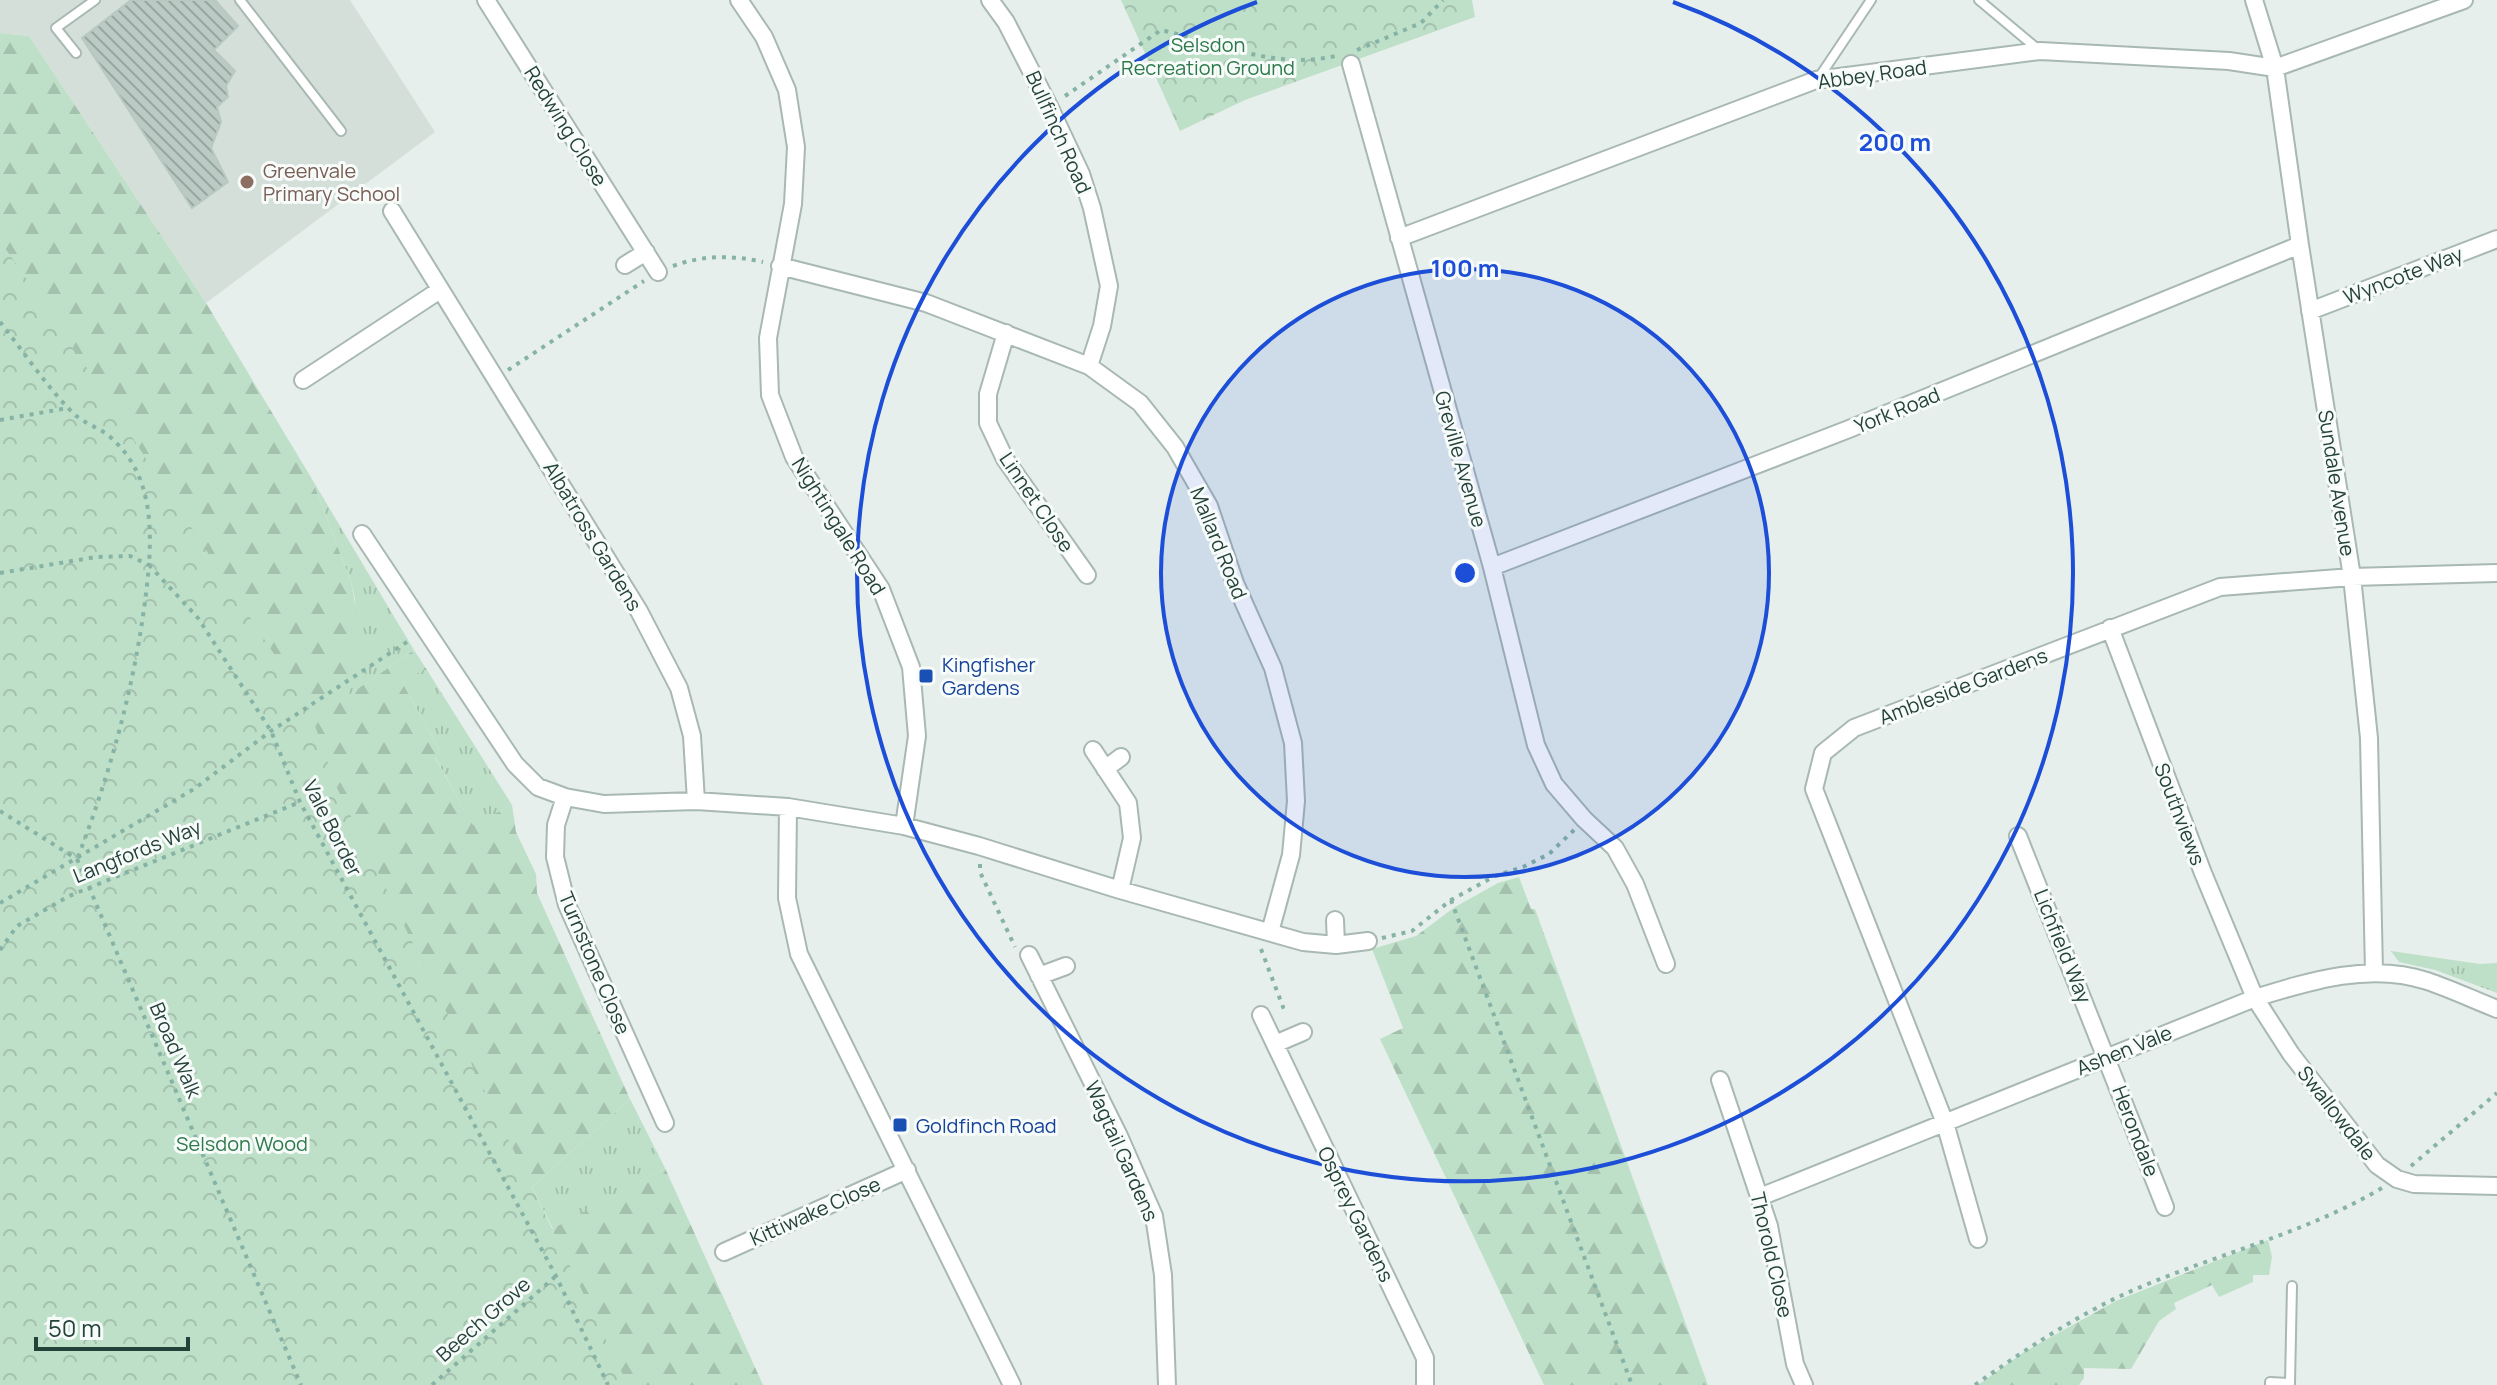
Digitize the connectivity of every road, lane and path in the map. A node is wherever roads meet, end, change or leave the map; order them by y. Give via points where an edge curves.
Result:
1 (95, 0) edge
2 (240, 0) edge
3 (486, 0) edge
4 (739, 0) edge
5 (990, 0) edge
6 (1443, 0) edge
7 (1871, 0) edge
8 (1979, 0) edge
9 (2254, 0) edge
10 (2464, 0) edge
11 (2040, 51) junction
12 (76, 53) dead end
13 (1350, 58) junction
14 (2275, 68) junction
15 (1816, 80) junction
16 (1049, 106) junction
17 (341, 131) dead end
18 (392, 211) dead end
19 (1399, 238) junction
20 (2497, 239) edge
21 (2300, 245) junction
22 (646, 252) junction
23 (625, 265) dead end
24 (780, 266) junction
25 (658, 272) junction
26 (440, 290) junction
27 (2310, 311) junction
28 (0, 322) edge
29 (1006, 333) junction
30 (1089, 366) junction
31 (495, 378) junction
32 (303, 380) dead end
33 (69, 407) junction
34 (0, 420) edge
35 (362, 534) dead end
36 (149, 565) junction
37 (1492, 567) junction
38 (0, 573) edge
39 (2497, 573) edge
40 (1087, 575) dead end
41 (2352, 577) junction
42 (2110, 628) junction
43 (426, 630) junction
44 (271, 731) junction
45 (1093, 750) dead end
46 (1121, 757) dead end
47 (1105, 769) junction
48 (565, 797) junction
49 (696, 801) junction
50 (300, 802) junction
51 (788, 807) junction
52 (0, 811) edge
53 (1584, 819) junction
54 (904, 826) junction
55 (2018, 836) dead end
56 (979, 846) junction
57 (77, 859) junction
58 (89, 887) junction
59 (1120, 890) junction
60 (1451, 900) junction
61 (0, 903) edge
62 (1335, 920) dead end
63 (1249, 926) junction
64 (1270, 932) junction
65 (1368, 941) joint
66 (1336, 945) junction
67 (0, 950) edge
68 (1029, 955) joint
69 (1666, 964) dead end
70 (1066, 966) dead end
71 (2374, 972) junction
72 (1039, 976) junction
73 (2255, 998) junction
74 (2497, 1009) edge
75 (1261, 1015) joint
76 (1303, 1032) dead end
77 (1275, 1044) junction
78 (2107, 1056) junction
79 (1720, 1080) dead end
80 (2497, 1093) edge
81 (665, 1123) dead end
82 (1945, 1123) junction
83 (907, 1170) junction
84 (2397, 1179) junction
85 (2497, 1186) edge
86 (1760, 1197) junction
87 (2165, 1207) dead end
88 (1978, 1239) dead end
89 (724, 1252) dead end
90 (556, 1276) junction
91 (2292, 1286) dead end
92 (301, 1385) edge
93 (432, 1385) edge
94 (608, 1385) edge
95 (1012, 1385) edge
96 (1167, 1385) edge
97 (1425, 1385) edge
98 (1632, 1385) edge
99 (1804, 1385) edge
100 (1975, 1385) edge
101 (2270, 1385) edge

1 - 12 lane via 56,28
2 - 17 lane
3 - 22 street, Redwing Close
4 - 24 street, Nightingale Road via 764,37 787,90 796,147 793,204
5 - 16 street, Bullfinch Road
6 - 13 path via 1421,23
7 - 15 lane
8 - 11 lane
9 - 14 street, Sundale Avenue
10 - 14 street
11 - 14 street, Abbey Road
11 - 15 street, Abbey Road
13 - 16 path via 1267,58 1161,30
13 - 19 street, Greville Avenue
14 - 21 street, Sundale Avenue
15 - 19 street, Abbey Road
16 - 30 street, Bullfinch Road via 1088,197 1109,286
18 - 26 street, Albatross Gardens
19 - 37 street, Greville Avenue
20 - 27 street, Wyncote Way
21 - 27 street, Sundale Avenue
21 - 37 street, York Road
22 - 23 street
22 - 25 street, Redwing Close
24 - 25 path via 715,256
24 - 29 street, Mallard Road via 926,303
24 - 54 street, Nightingale Road via 768,338 770,395 794,457 881,589 911,667 917,736
25 - 31 path
26 - 31 street, Albatross Gardens
26 - 32 street
27 - 41 street, Sundale Avenue
28 - 33 path
29 - 30 street, Mallard Road
29 - 40 street, Linnet Close via 988,394 988,423 1005,459
30 - 64 street, Mallard Road via 1140,403 1175,447 1209,506 1235,583 1273,668 1293,743 1296,801 1291,855
31 - 49 street, Albatross Gardens via 639,611 679,688 692,736
33 - 34 path
33 - 36 path via 110,437 144,486
35 - 43 street
36 - 38 path via 130,556 96,557
36 - 44 path, Vale Border via 198,618
36 - 57 path via 145,617 129,694 103,792
37 - 53 street, Greville Avenue via 1536,745 1554,784
39 - 41 street, Ambleside Gardens
41 - 42 street, Ambleside Gardens via 2220,587
41 - 71 street, Sundale Avenue via 2369,738
42 - 73 street, Southviews
42 - 82 street, Ambleside Gardens via 1854,728 1823,753 1814,789
43 - 44 path
43 - 48 street via 515,764 538,787
44 - 50 path, Vale Border
44 - 57 path via 194,789
45 - 47 street
46 - 47 street
47 - 59 street via 1128,803 1132,838
48 - 49 street via 604,804
48 - 81 street, Turnstone Close via 556,825 555,857 567,905
49 - 51 street
50 - 58 path, Langfords Way
50 - 90 path, Vale Border
51 - 54 street
51 - 83 street via 787,898 799,954
52 - 57 path
53 - 60 path via 1549,854
53 - 69 street, Greville Avenue via 1615,848
54 - 56 street
55 - 78 street, Lichfield Way
56 - 59 street
56 - 68 path via 980,872 1019,957
57 - 58 path, Broad Walk
57 - 61 path
58 - 67 path, Langfords Way via 17,926
58 - 92 path, Broad Walk
59 - 63 street
60 - 65 path via 1412,931
60 - 98 path
62 - 66 street
63 - 64 street
63 - 75 path via 1283,1007
64 - 66 street
65 - 66 street
68 - 72 street, Wagtail Gardens
70 - 72 street
71 - 73 street, Ashen Vale via 2311,980
71 - 74 street, Ashen Vale via 2425,980
72 - 96 street, Wagtail Gardens via 1154,1216 1163,1275
73 - 78 street, Ashen Vale
73 - 84 street, Swallowdale via 2377,1165
75 - 77 street, Osprey Gardens
76 - 77 street
77 - 97 street, Osprey Gardens via 1425,1358
78 - 82 street, Ashen Vale
78 - 87 street, Herondale
79 - 86 street, Thorold Close
80 - 84 path
82 - 86 street, Ashen Vale
82 - 88 street, Ambleside Gardens
83 - 89 street, Kittiwake Close
83 - 95 street
84 - 85 street
84 - 100 path via 2344,1210 2116,1298 2024,1350
86 - 99 street, Thorold Close
90 - 93 path, Beech Grove
90 - 94 path, Vale Border
91 - 101 lane via 2290,1383

